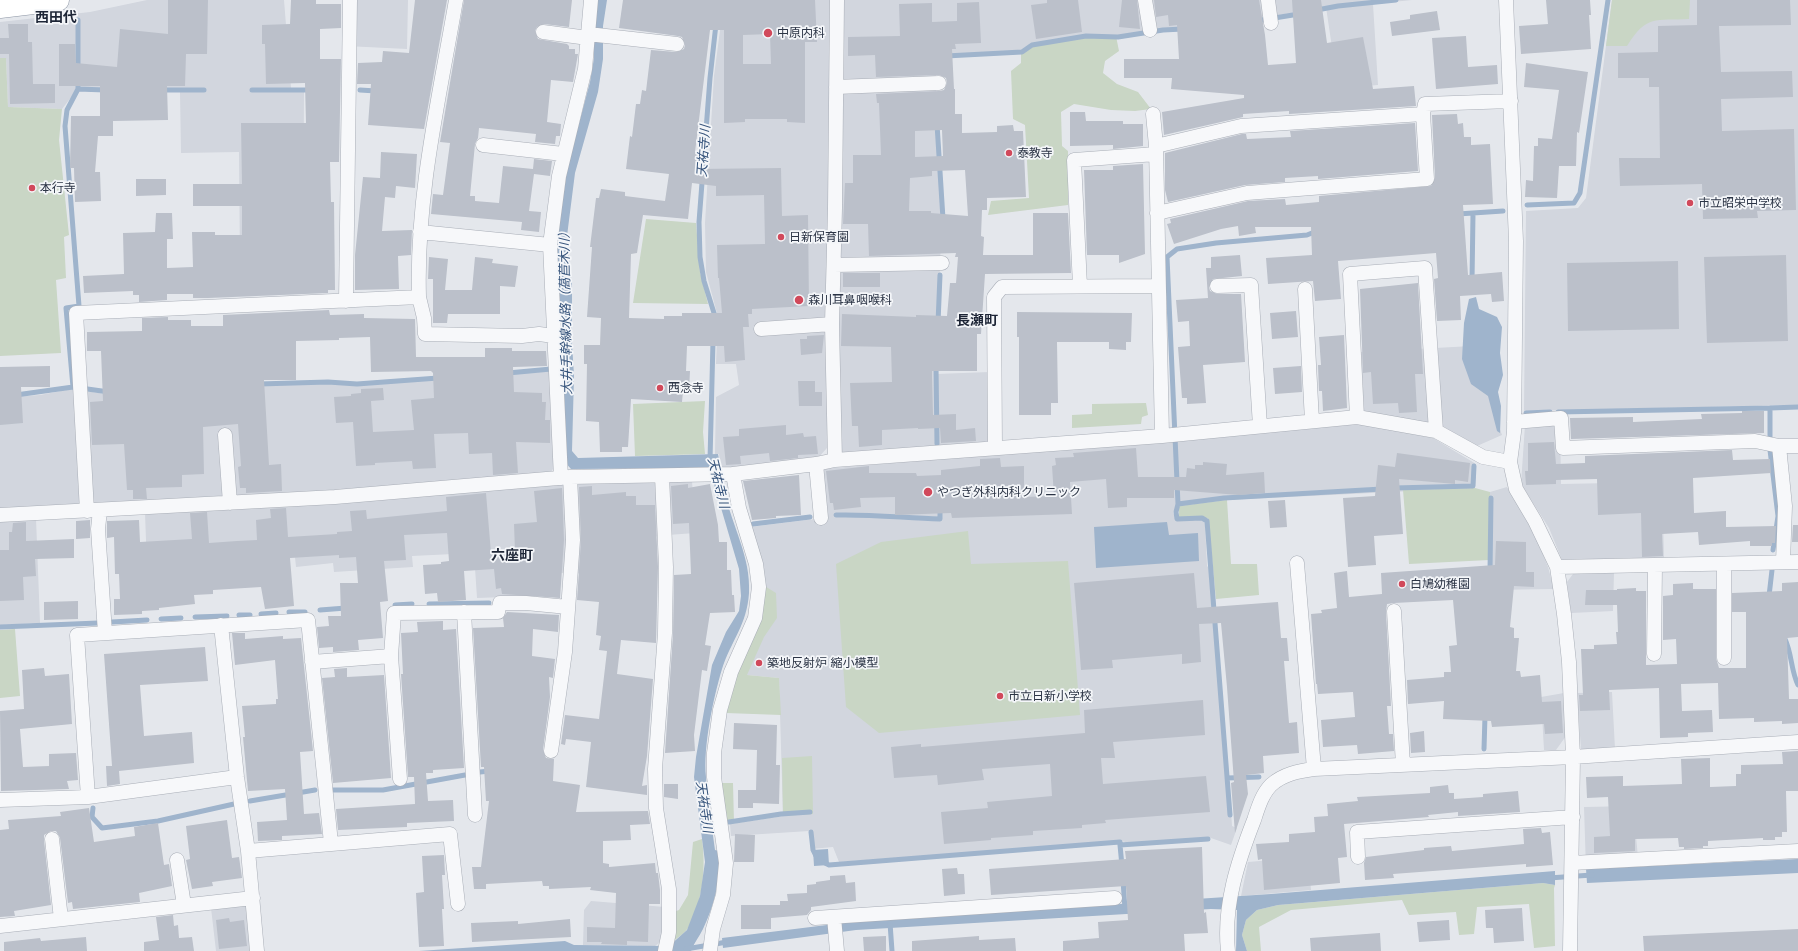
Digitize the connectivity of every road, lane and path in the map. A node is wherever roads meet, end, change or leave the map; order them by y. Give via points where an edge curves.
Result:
1 (58, 0) edge
2 (350, 0) edge
3 (456, 0) edge
4 (591, 0) edge
5 (837, 0) edge
6 (1145, 0) edge
7 (1268, 0) edge
8 (1506, 0) edge
9 (0, 6) edge
10 (1270, 19) dead end
11 (1150, 30) dead end
12 (543, 32) dead end
13 (588, 36) junction
14 (677, 44) dead end
15 (937, 83) dead end
16 (836, 87) junction
17 (1511, 101) junction
18 (1153, 114) dead end
19 (1423, 114) junction
20 (483, 144) dead end
21 (1156, 150) junction
22 (563, 154) junction
23 (1157, 213) junction
24 (420, 232) junction
25 (550, 245) junction
26 (942, 263) dead end
27 (834, 265) junction
28 (1080, 286) junction
29 (1158, 286) junction
30 (1217, 286) dead end
31 (1305, 289) dead end
32 (419, 297) junction
33 (346, 301) junction
34 (832, 324) junction
35 (761, 329) dead end
36 (554, 336) junction
37 (1357, 417) junction
38 (1312, 421) junction
39 (1514, 422) junction
40 (1260, 426) junction
41 (1436, 431) junction
42 (225, 435) dead end
43 (1170, 435) junction
44 (1773, 445) junction
45 (1798, 446) edge
46 (995, 448) junction
47 (835, 460) junction
48 (1510, 462) junction
49 (816, 464) junction
50 (722, 474) junction
51 (662, 476) junction
52 (565, 478) junction
53 (230, 503) junction
54 (94, 510) junction
55 (0, 515) edge
56 (821, 518) dead end
57 (1783, 562) junction
58 (1798, 562) edge
59 (1297, 563) dead end
60 (1724, 564) junction
61 (1655, 565) junction
62 (1557, 567) junction
63 (568, 607) junction
64 (1394, 611) dead end
65 (464, 612) junction
66 (221, 625) junction
67 (105, 633) junction
68 (1654, 654) dead end
69 (391, 656) junction
70 (1724, 658) dead end
71 (312, 662) junction
72 (1798, 742) edge
73 (551, 751) dead end
74 (1573, 757) junction
75 (1403, 765) junction
76 (1314, 769) junction
77 (237, 777) junction
78 (400, 780) dead end
79 (88, 797) junction
80 (0, 800) edge
81 (475, 815) dead end
82 (1573, 817) junction
83 (52, 839) dead end
84 (331, 843) junction
85 (248, 851) junction
86 (1798, 851) edge
87 (1358, 857) dead end
88 (177, 860) dead end
89 (1572, 865) junction
90 (254, 898) junction
91 (1115, 898) dead end
92 (458, 904) dead end
93 (184, 905) junction
94 (834, 917) junction
95 (815, 918) dead end
96 (61, 919) junction
97 (0, 926) edge
98 (665, 948) edge
99 (257, 951) edge
100 (710, 951) edge
101 (837, 951) edge
102 (1228, 951) edge
103 (1570, 951) edge

1 - 9 highway
2 - 33 street
3 - 24 street via 436,101
4 - 13 street
5 - 16 street
6 - 11 street
7 - 10 street
8 - 17 street
12 - 13 street
13 - 14 street
13 - 22 street via 585,69
15 - 16 street
16 - 27 street
17 - 19 street via 1425,104
17 - 39 street via 1516,242
18 - 21 street
19 - 21 street via 1241,126
19 - 23 street via 1427,179 1247,193
20 - 22 street
21 - 23 street
21 - 28 street via 1074,160
22 - 25 street
23 - 29 street
24 - 25 street
24 - 32 street
25 - 36 street
26 - 27 street
27 - 34 street
28 - 29 street
28 - 46 street via 1002,287 994,297
29 - 43 street
30 - 40 street via 1251,285
31 - 38 street
32 - 33 street
32 - 36 street via 425,334
33 - 54 street via 76,313 80,388
34 - 35 street
34 - 47 street
36 - 52 street
37 - 38 street
37 - 41 street
37 - 41 street via 1350,274 1425,268
38 - 40 street
39 - 44 street via 1561,418 1563,448 1755,441
39 - 48 street
40 - 43 street
41 - 48 street via 1483,457
42 - 53 street
43 - 46 street
44 - 45 street
44 - 57 street via 1785,506
46 - 47 street
47 - 49 street
48 - 62 street via 1516,489
49 - 50 street
49 - 56 street
50 - 51 street
50 - 100 street via 738,508 756,564 759,587 755,618 724,694 714,753 714,777 726,863 723,895 713,929
51 - 52 street
51 - 98 street via 666,567 665,633 655,785 656,808 669,889 669,932
52 - 53 street
52 - 63 street via 573,540
53 - 54 street
54 - 55 street
54 - 67 street via 98,529
57 - 58 street
57 - 60 street
59 - 76 street
60 - 61 street
60 - 70 street
61 - 62 street
61 - 68 street
62 - 74 street via 1569,662
63 - 65 street via 500,603 498,612
63 - 73 street via 565,652
64 - 75 street
65 - 69 street via 394,613
65 - 81 street
66 - 67 street
66 - 71 street via 308,620
66 - 77 street
67 - 79 street via 77,635
69 - 71 street
69 - 78 street
71 - 84 street
72 - 74 street
74 - 75 street
74 - 82 street
75 - 76 street
76 - 102 street via 1291,773 1272,784 1263,795 1242,852 1232,891 1228,913
77 - 79 street
77 - 85 street
79 - 80 street
82 - 87 street via 1357,832
82 - 89 street
83 - 96 street
84 - 85 street
84 - 92 street via 450,834
85 - 90 street
86 - 89 street
88 - 93 street
89 - 103 street
90 - 93 street
90 - 99 street
91 - 94 street
93 - 96 street
94 - 95 street
94 - 101 street
96 - 97 street

